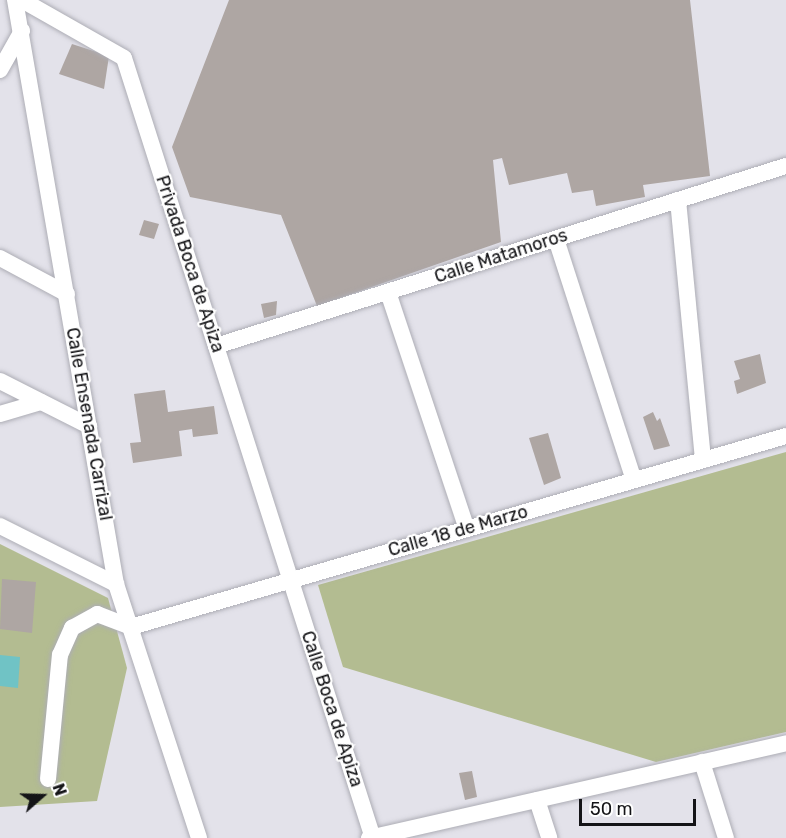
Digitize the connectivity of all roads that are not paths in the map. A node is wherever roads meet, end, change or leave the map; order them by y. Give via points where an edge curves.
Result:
1 (15, 0) edge
2 (22, 0) edge
3 (22, 31) junction
4 (0, 70) edge
5 (786, 166) edge
6 (678, 200) junction
7 (556, 239) junction
8 (0, 258) edge
9 (388, 292) junction
10 (67, 294) junction
11 (216, 346) junction
12 (0, 381) edge
13 (41, 402) junction
14 (0, 414) edge
15 (89, 426) junction
16 (786, 436) edge
17 (703, 460) junction
18 (634, 480) junction
19 (0, 526) edge
20 (467, 529) junction
21 (291, 580) junction
22 (116, 584) junction
23 (131, 627) junction
24 (786, 743) edge
25 (702, 762) junction
26 (48, 779) dead end
27 (537, 800) junction
28 (200, 838) edge
29 (372, 838) edge
30 (549, 838) edge
31 (726, 838) edge

1 - 3 street, Calle Ensenada Carrizal
2 - 11 street, Privada Boca de Apiza via 124,58
3 - 4 street
3 - 10 street, Calle Ensenada Carrizal
5 - 6 street, Calle Matamoros
6 - 7 street, Calle Matamoros
6 - 17 street
7 - 9 street, Calle Matamoros
7 - 18 street
8 - 10 street
9 - 11 street, Calle Matamoros
9 - 20 street
10 - 15 street, Calle Ensenada Carrizal
11 - 21 street, Privada Boca de Apiza
12 - 13 street
13 - 14 street
13 - 15 street
15 - 22 street, Calle Ensenada Carrizal
16 - 17 street, Calle 18 de Marzo
17 - 18 street, Calle 18 de Marzo
18 - 20 street, Calle 18 de Marzo
19 - 22 street
20 - 21 street, Calle 18 de Marzo
21 - 23 street, Calle 18 de Marzo
21 - 29 street, Calle Boca de Apiza
22 - 23 street, Calle Ensenada Carrizal
23 - 26 street via 97,614 72,628 60,655
23 - 28 street, Calle Ensenada Carrizal
24 - 25 street
25 - 27 street
25 - 31 street
27 - 29 street
27 - 30 street

